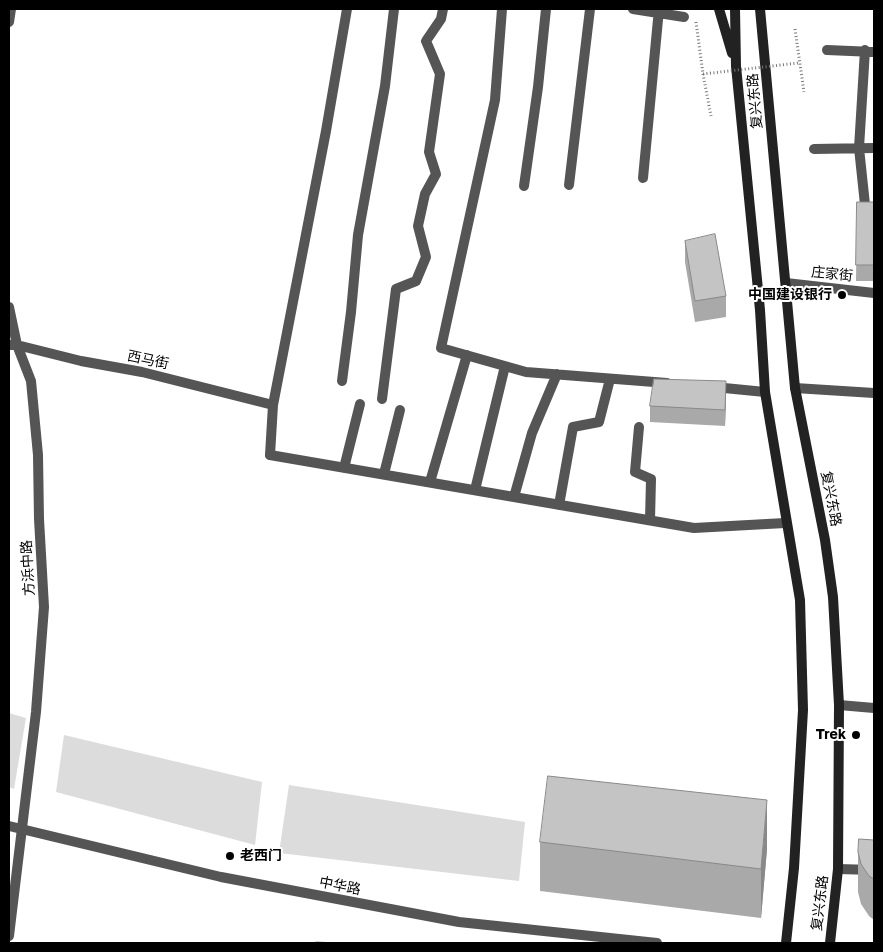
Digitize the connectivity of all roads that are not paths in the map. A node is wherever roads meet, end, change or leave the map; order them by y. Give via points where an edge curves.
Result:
1 (11, 9) edge
2 (347, 9) edge
3 (394, 9) edge
4 (443, 9) edge
5 (502, 9) edge
6 (546, 9) edge
7 (590, 9) edge
8 (633, 9) edge
9 (719, 9) edge
10 (735, 9) edge
11 (760, 9) edge
12 (766, 9) edge
13 (659, 11) edge
14 (684, 17) dead end
15 (9, 22) edge
16 (827, 50) dead end
17 (870, 51) edge
18 (765, 62) junction
19 (736, 66) junction
20 (859, 148) junction
21 (874, 148) edge
22 (814, 150) dead end
23 (643, 178) dead end
24 (570, 185) dead end
25 (524, 186) dead end
26 (867, 218) edge
27 (786, 283) junction
28 (874, 293) edge
29 (9, 307) edge
30 (13, 345) edge
31 (467, 355) junction
32 (505, 366) junction
33 (557, 374) junction
34 (610, 379) junction
35 (342, 381) dead end
36 (678, 384) edge
37 (707, 387) edge
38 (795, 388) junction
39 (765, 392) junction
40 (874, 393) edge
41 (382, 399) dead end
42 (360, 404) dead end
43 (273, 405) junction
44 (400, 410) dead end
45 (639, 427) dead end
46 (344, 468) junction
47 (384, 474) junction
48 (430, 482) junction
49 (475, 490) junction
50 (514, 497) junction
51 (559, 505) junction
52 (650, 520) junction
53 (785, 523) junction
54 (839, 705) junction
55 (874, 708) edge
56 (9, 826) edge
57 (22, 830) junction
58 (838, 869) junction
59 (874, 870) edge
60 (9, 936) edge
61 (657, 943) edge
62 (786, 943) edge
63 (830, 943) edge

1 - 15 street
2 - 43 street
3 - 35 street via 385,86 358,235
4 - 41 street via 441,19 426,41 440,74 429,152 436,174 425,194 418,226 426,257 416,281 396,289
5 - 31 street via 495,100 441,348
6 - 25 street
7 - 24 street
8 - 13 street
9 - 19 main road, 复兴东路
10 - 19 main road, 复兴东路
11 - 18 main road, 复兴东路
12 - 18 main road, 复兴东路
13 - 14 street
13 - 23 street
16 - 17 street
17 - 20 street
18 - 27 main road, 复兴东路
19 - 39 main road, 复兴东路
20 - 21 street
20 - 22 street
20 - 26 street
27 - 28 street, 庄家街
27 - 38 main road, 复兴东路
29 - 30 street, 方浜中路
30 - 43 street, 西马街 via 142,372
30 - 57 street, 方浜中路 via 31,380 38,455 44,607
31 - 32 street
31 - 48 street
32 - 33 street via 526,372
32 - 49 street
33 - 34 street
33 - 50 street via 532,433
34 - 36 street
34 - 51 street via 599,422 573,427
37 - 39 street
38 - 40 street
38 - 54 main road, 复兴东路 via 833,597
39 - 53 main road, 复兴东路
42 - 46 street
43 - 46 street via 270,455
44 - 47 street
45 - 52 street via 635,472 651,479
46 - 47 street
47 - 48 street
48 - 49 street
49 - 50 street
50 - 51 street
51 - 52 street
52 - 53 street via 694,528
53 - 62 main road, 复兴东路 via 800,600 803,710 794,868
54 - 55 street
54 - 58 main road, 复兴东路
56 - 57 street, 中华路
57 - 60 street, 方浜中路
57 - 61 street, 中华路 via 221,877 459,922
58 - 59 street
58 - 63 main road, 复兴东路

